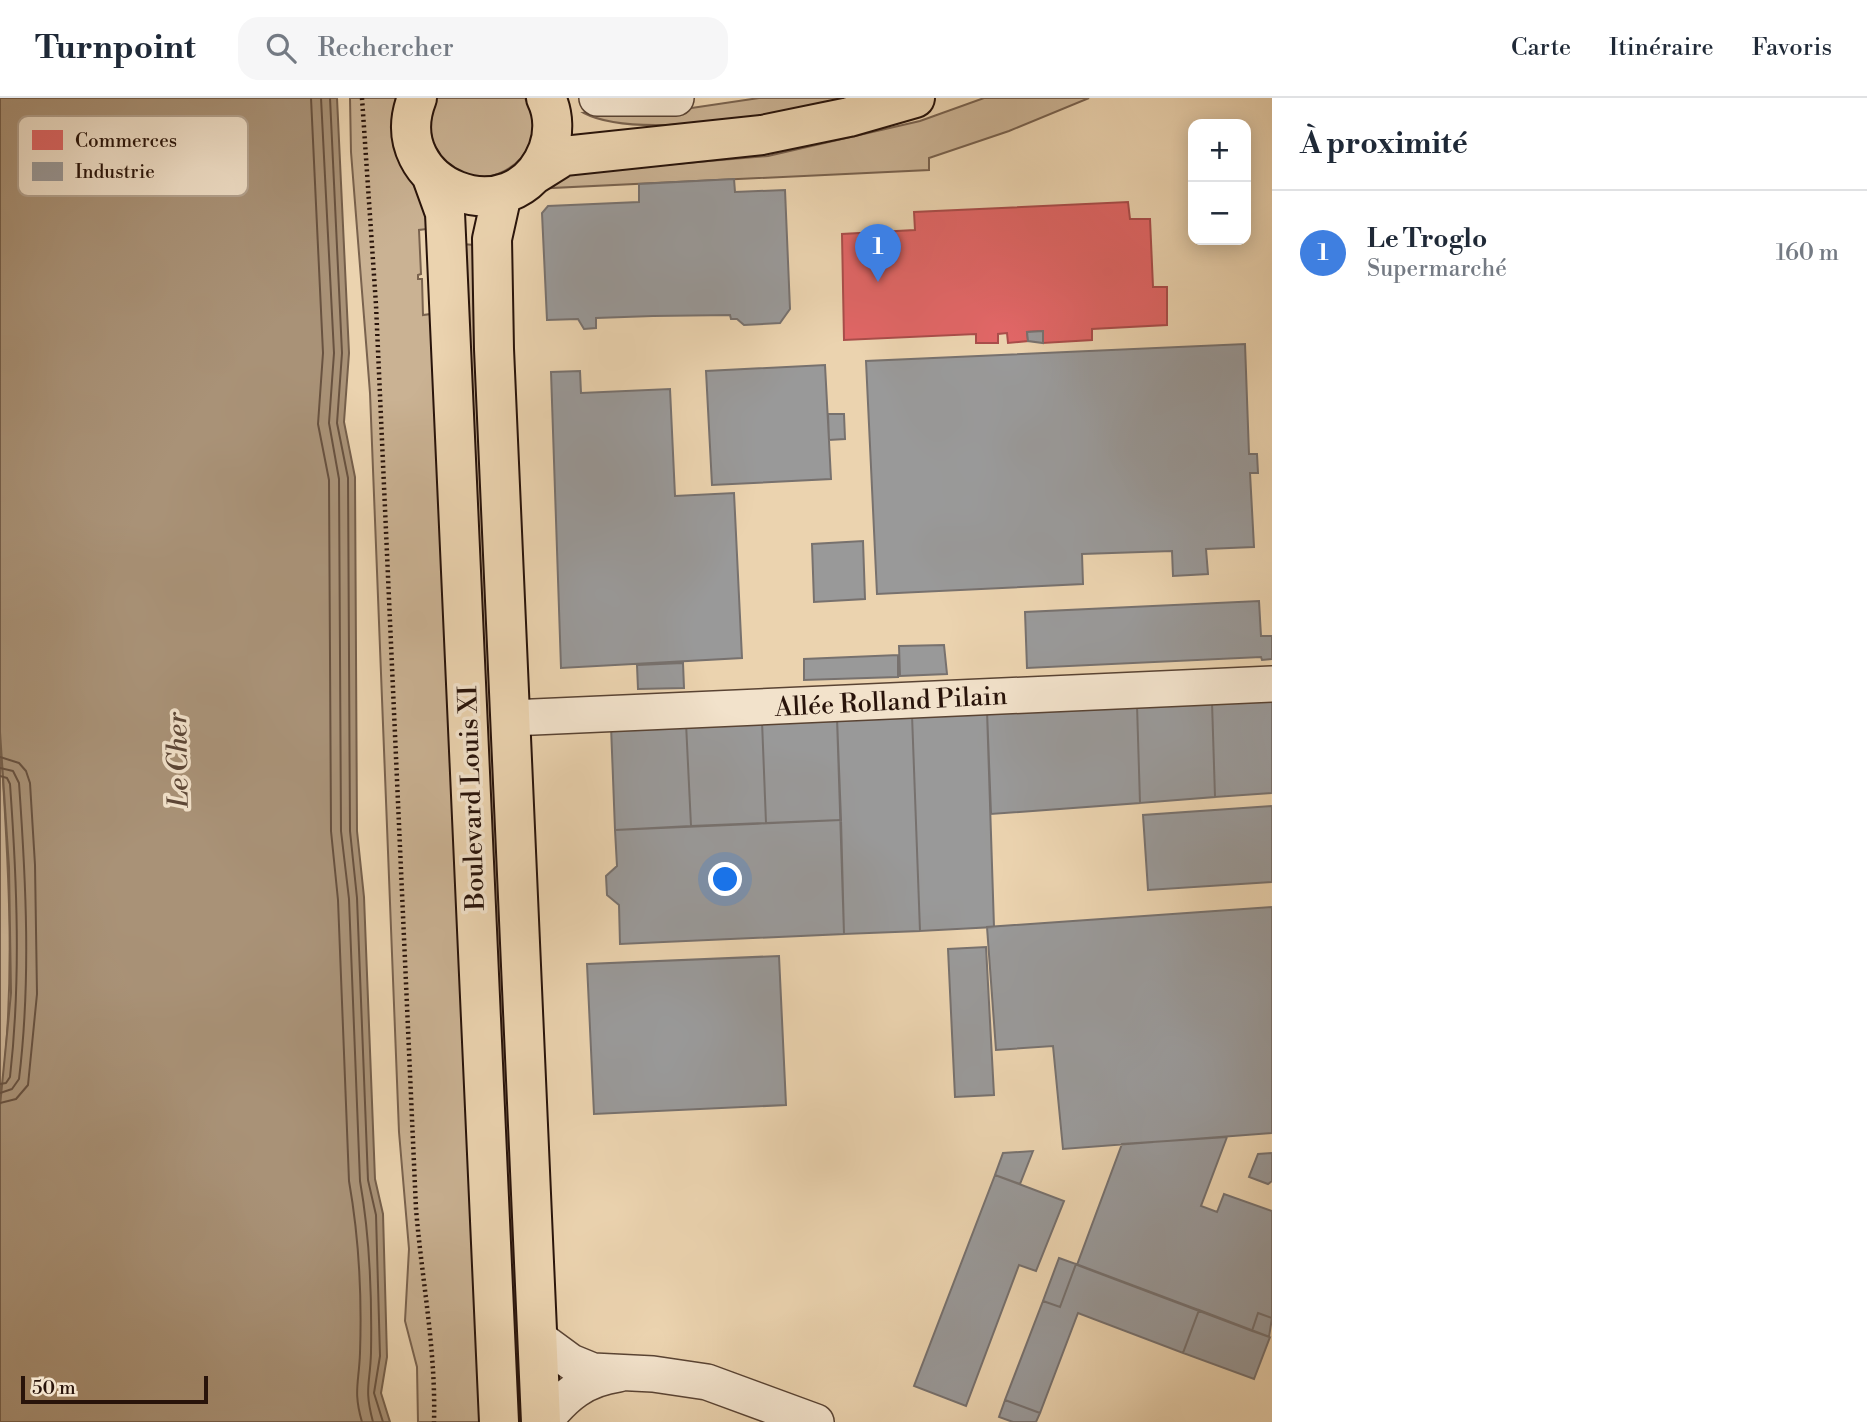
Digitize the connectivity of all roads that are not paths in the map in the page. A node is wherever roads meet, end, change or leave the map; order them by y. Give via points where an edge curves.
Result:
1 (417, 98) edge
2 (597, 98) edge
3 (676, 98) edge
4 (915, 98) edge
5 (547, 101) edge
6 (690, 144) junction
7 (432, 177) junction
8 (517, 185) junction
9 (1272, 684) edge
10 (511, 718) junction
11 (537, 1337) junction
12 (619, 1374) junction
13 (499, 1422) edge
14 (542, 1422) edge
15 (816, 1422) edge

1 - 7 main road, Boulevard Louis XI via 411,128 414,146
2 - 3 street
4 - 6 main road via 789,130
5 - 6 main road via 584,133 626,141
5 - 8 main road, Boulevard Louis XI via 553,123 551,142 544,161
6 - 8 main road via 564,156
7 - 8 main road via 447,188 483,197
7 - 13 main road, Boulevard Louis XI via 445,213
8 - 10 main road, Boulevard Louis XI via 492,239
9 - 10 street, Allée Rolland Pilain
10 - 11 main road, Boulevard Louis XI
11 - 12 street via 581,1367
11 - 14 main road, Boulevard Louis XI
12 - 14 street via 579,1386
12 - 15 street via 707,1382

